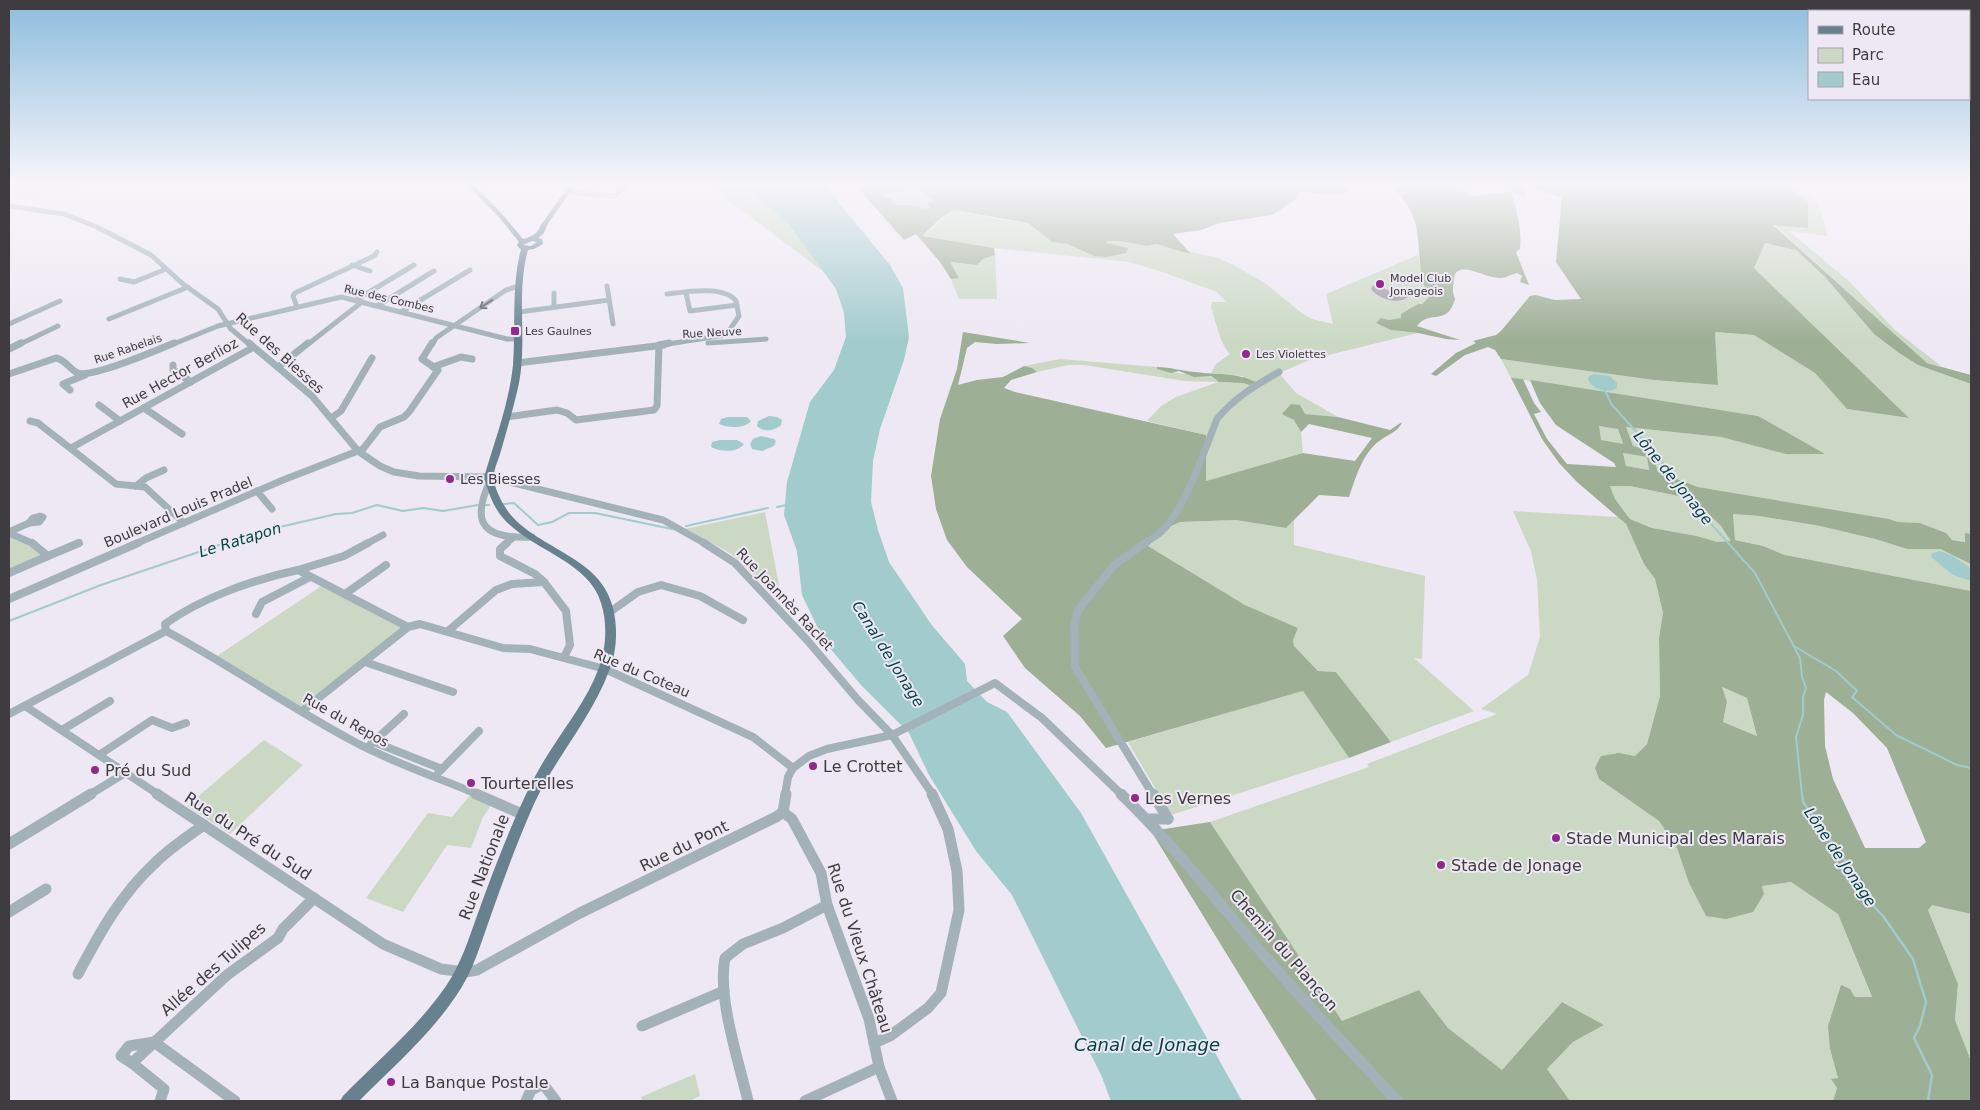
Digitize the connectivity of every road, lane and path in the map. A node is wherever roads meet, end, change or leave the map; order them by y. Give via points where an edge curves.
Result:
1 (117, 237) edge
2 (520, 237) edge
3 (539, 237) edge
4 (530, 243) junction
5 (377, 252) dead end
6 (352, 265) junction
7 (414, 265) dead end
8 (166, 269) junction
9 (470, 270) dead end
10 (370, 271) dead end
11 (434, 271) dead end
12 (120, 279) dead end
13 (519, 284) junction
14 (607, 286) dead end
15 (188, 288) junction
16 (554, 293) dead end
17 (686, 293) junction
18 (667, 294) dead end
19 (609, 300) junction
20 (359, 301) junction
21 (60, 302) dead end
22 (737, 305) junction
23 (377, 306) junction
24 (297, 307) junction
25 (554, 307) junction
26 (401, 312) junction
27 (519, 312) junction
28 (109, 319) dead end
29 (9, 324) edge
30 (227, 324) junction
31 (612, 324) dead end
32 (58, 326) dead end
33 (454, 326) junction
34 (518, 339) junction
35 (766, 339) dead end
36 (660, 345) junction
37 (9, 348) edge
38 (252, 348) junction
39 (372, 358) dead end
40 (472, 359) dead end
41 (517, 364) junction
42 (173, 365) dead end
43 (278, 367) junction
44 (433, 367) junction
45 (1279, 372) dead end
46 (90, 373) junction
47 (9, 374) edge
48 (191, 382) junction
49 (70, 390) dead end
50 (99, 406) dead end
51 (144, 408) junction
52 (506, 417) junction
53 (330, 418) junction
54 (30, 421) dead end
55 (120, 421) junction
56 (182, 434) dead end
57 (71, 448) junction
58 (358, 451) junction
59 (164, 470) dead end
60 (490, 479) junction
61 (136, 486) junction
62 (257, 491) junction
63 (272, 509) dead end
64 (29, 522) dead end
65 (184, 523) junction
66 (9, 532) edge
67 (383, 535) dead end
68 (514, 537) junction
69 (532, 537) junction
70 (79, 543) dead end
71 (48, 556) junction
72 (386, 565) dead end
73 (298, 570) junction
74 (9, 573) edge
75 (310, 577) junction
76 (544, 582) junction
77 (345, 594) junction
78 (9, 599) edge
79 (610, 612) junction
80 (256, 614) dead end
81 (743, 620) dead end
82 (408, 626) junction
83 (166, 631) junction
84 (448, 631) junction
85 (564, 656) junction
86 (365, 662) junction
87 (605, 669) junction
88 (453, 692) dead end
89 (110, 701) dead end
90 (25, 706) junction
91 (302, 711) junction
92 (9, 714) edge
93 (404, 714) dead end
94 (186, 723) dead end
95 (62, 730) junction
96 (479, 731) dead end
97 (892, 735) junction
98 (370, 745) junction
99 (100, 755) junction
100 (793, 768) junction
101 (125, 773) junction
102 (438, 773) junction
103 (783, 812) junction
104 (522, 814) junction
105 (1147, 819) junction
106 (204, 825) junction
107 (9, 844) edge
108 (46, 889) dead end
109 (314, 898) junction
110 (827, 904) junction
111 (9, 912) edge
112 (463, 972) junction
113 (78, 974) dead end
114 (724, 991) junction
115 (642, 1026) dead end
116 (154, 1042) junction
117 (874, 1043) junction
118 (879, 1067) junction
119 (160, 1101) edge
120 (235, 1101) edge
121 (348, 1101) edge
122 (526, 1101) edge
123 (556, 1101) edge
124 (748, 1101) edge
125 (805, 1101) edge
126 (892, 1101) edge
127 (1397, 1101) edge

1 - 8 street, Rue des Biesses via 151,255
2 - 4 main road
3 - 4 main road
4 - 13 main road via 520,259
5 - 6 street
6 - 10 street
6 - 24 street via 295,293
7 - 20 street
8 - 12 street via 134,282
8 - 15 street, Rue des Biesses
9 - 26 street
11 - 23 street
13 - 27 main road
13 -> 33 street
14 - 19 street
15 - 28 street
15 - 30 street, Rue des Biesses via 218,309
16 - 25 street
17 - 18 street
17 - 22 street via 722,293 733,297
17 - 22 street via 690,312
19 - 25 street
19 - 31 street
20 - 23 street, Rue des Combes
20 - 24 street, Rue des Combes via 334,298
20 - 43 street
21 - 29 street
22 - 36 street, Rue Neuve via 739,316 726,335
23 - 26 street, Rue des Combes
24 - 30 street, Rue des Combes
25 - 27 street
26 - 33 street, Rue des Combes
27 - 34 main road
30 - 38 street, Rue des Biesses
30 - 46 street, Rue Rabelais
32 - 37 street
33 - 34 street, Rue des Combes
33 - 44 street via 436,338 422,359
34 - 41 main road
35 - 36 street, Rue Neuve
36 - 41 street, Rue Neuve
36 - 52 street via 657,406 654,410 576,420 557,410
38 - 43 street, Rue des Biesses
38 - 48 street, Rue Hector Berlioz
39 - 53 street via 340,411
40 - 44 street via 461,357
41 - 52 main road
42 - 48 street via 173,370
43 - 53 street, Rue des Biesses via 312,396
44 - 58 street via 438,370 409,412 380,427 368,446
45 - 105 street via 1245,391 1216,419 1190,486 1170,521 1162,531 1114,565 1079,609 1074,625 1075,667 1168,819
46 - 47 street, Rue Rabelais via 78,372 56,358
46 - 49 street via 63,384
48 - 51 street, Rue Hector Berlioz
50 - 55 street, Rue Hector Berlioz
51 - 55 street, Rue Hector Berlioz
51 - 56 street
52 - 60 main road
53 - 58 street, Rue des Biesses
54 - 57 street via 38,423
55 - 57 street, Rue Hector Berlioz
57 - 61 street via 116,484
58 - 60 street, Rue des Biesses via 380,466 401,473
58 - 62 street, Boulevard Louis Pradel
59 - 61 street
60 - 68 street via 483,497 481,520 486,526
60 - 69 main road, Rue Nationale via 500,508
60 - 97 street, Rue Joannès Raclet via 663,520 722,553 750,578
61 - 65 street via 145,487
62 - 63 street
62 - 65 street, Boulevard Louis Pradel
64 - 66 street
65 - 78 street, Boulevard Louis Pradel
66 - 71 street via 25,538
67 - 73 street via 344,556
68 - 69 street
68 - 76 street via 500,549 500,556
69 - 79 main road, Rue Nationale via 584,570
70 - 71 street
71 - 74 street
72 - 77 street
73 - 75 street
73 - 83 street via 278,574 174,616 165,624
75 - 77 street
75 - 80 street via 262,602
76 - 84 street via 512,584 496,590
76 - 85 street via 566,611 570,646
77 - 82 street
79 - 81 street via 638,592 661,585 700,596
79 - 87 main road, Rue Nationale
82 - 84 street, Rue du Coteau via 420,624
82 - 86 street
83 - 90 street
83 - 91 street, Rue du Repos
84 - 85 street, Rue du Coteau via 503,648 530,649
85 - 87 street, Rue du Coteau
86 - 88 street
86 - 91 street
87 - 100 street, Rue du Coteau via 753,737
87 - 104 main road, Rue Nationale
89 - 95 street
90 - 92 street
90 - 95 street, Rue du Pré du Sud
91 - 98 street, Rue du Repos
93 - 98 street
94 - 99 street via 176,730 152,720
95 - 99 street, Rue du Pré du Sud
96 - 102 street
97 - 100 street via 827,749 809,756
97 - 105 street, Chemin du Plançon via 995,683 1042,718
97 - 117 street, Rue Joannès Raclet via 933,795 948,829 957,871 958,910 942,993 928,1008 890,1036
98 - 102 street, Rue du Repos
99 - 101 street, Rue du Pré du Sud
100 - 103 street via 788,777
101 - 106 street, Rue du Pré du Sud
101 - 107 street
102 - 104 street
103 - 110 street, Rue du Vieux Château via 792,819 821,873
103 - 112 street, Rue du Pont via 580,913 477,970
104 - 112 main road, Rue Nationale
105 - 127 street, Chemin du Plançon via 1269,961
106 - 109 street, Rue du Pré du Sud
106 - 113 street via 155,862 127,891 102,928
108 - 111 street
109 - 112 street, Rue du Pré du Sud via 383,944 443,970
109 - 116 street, Allée des Tulipes via 278,938 227,975
110 - 114 street via 736,948 725,958
110 - 117 street, Rue du Vieux Château via 869,1019
112 - 121 main road, Rue Nationale via 424,1025
114 - 115 street
114 - 124 street
116 - 119 street, Allée des Tulipes via 132,1063 164,1089
116 - 120 street
117 - 118 street, Rue du Vieux Château
118 - 125 street
118 - 126 street, Rue du Vieux Château
122 - 123 street via 532,1089 543,1084

